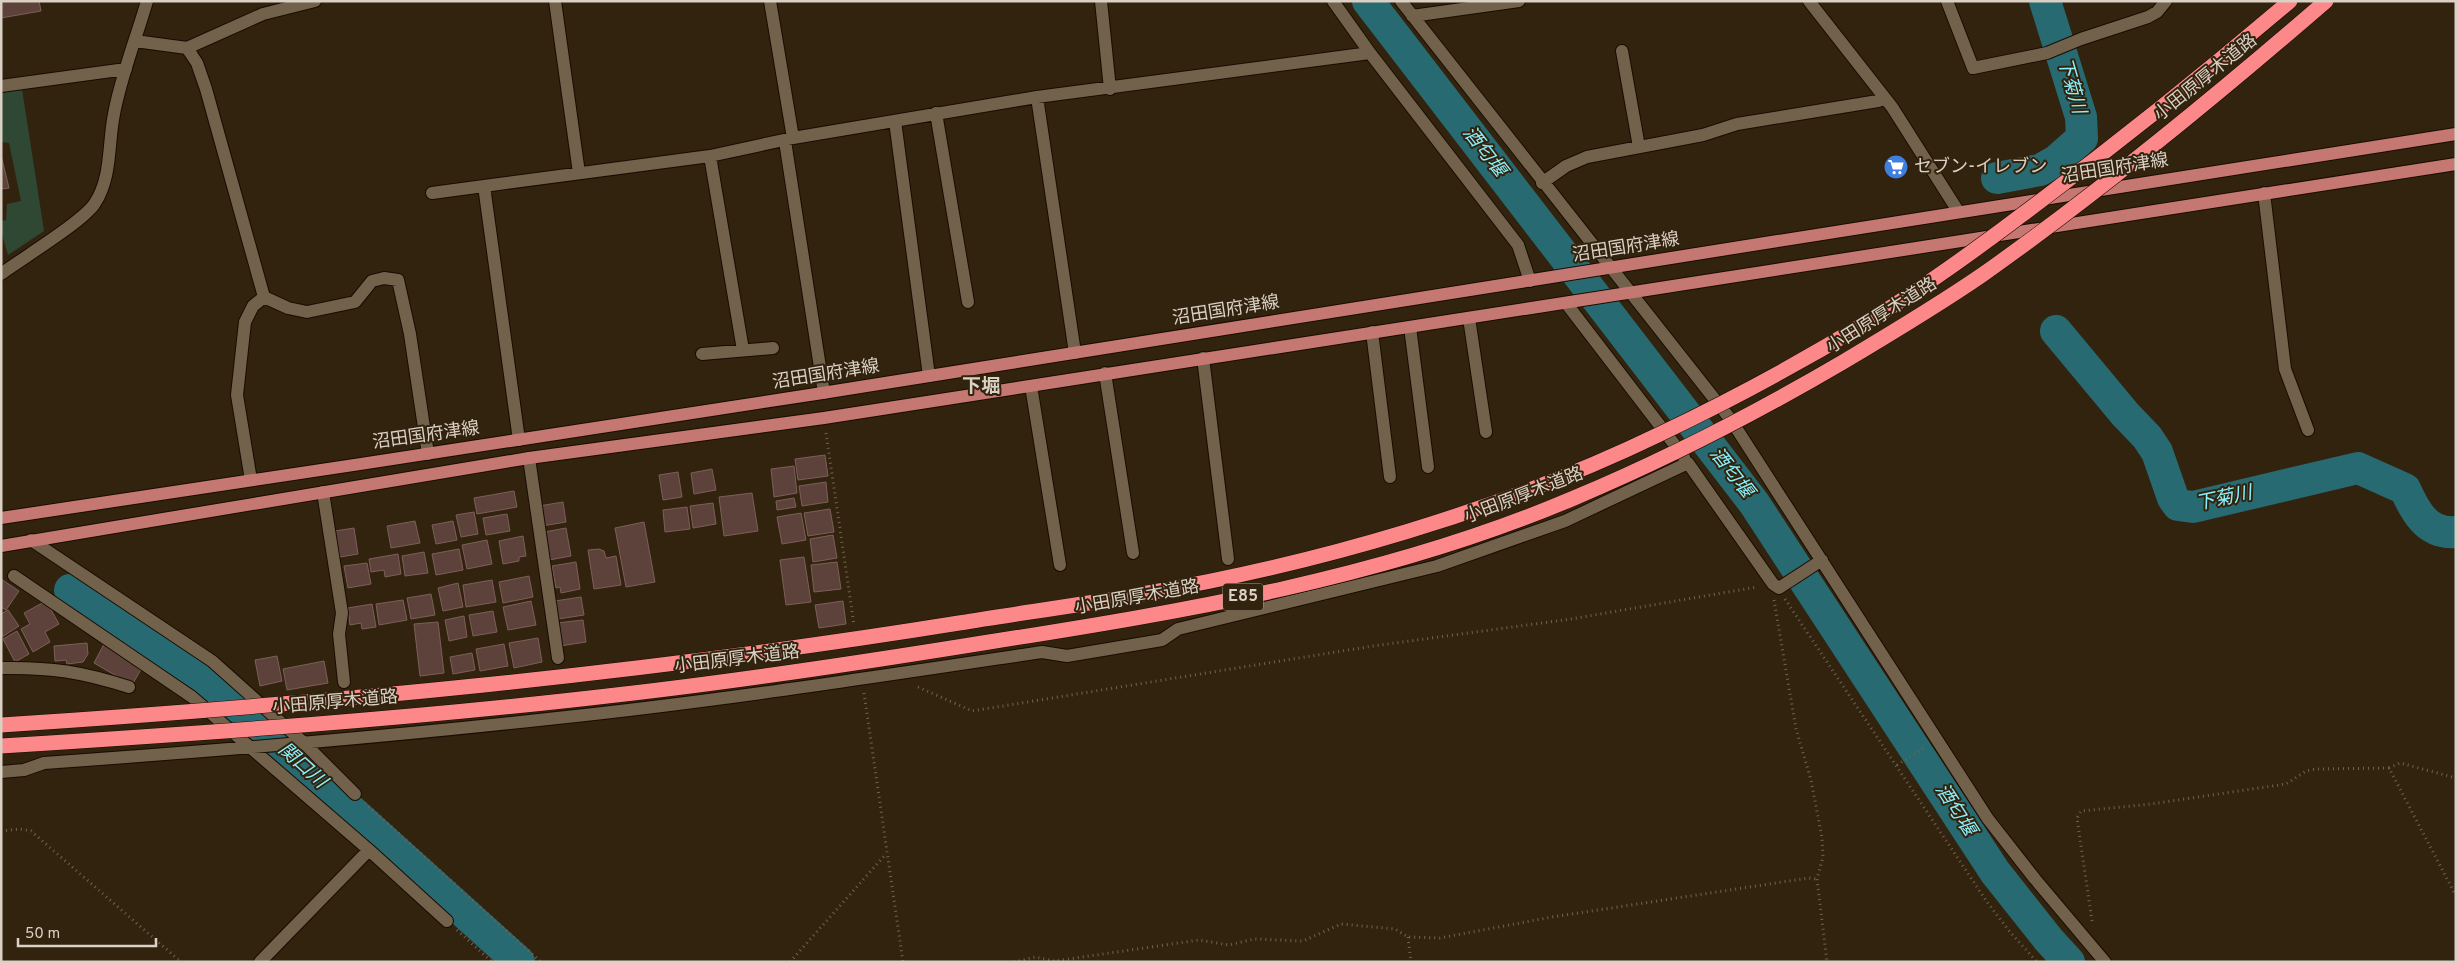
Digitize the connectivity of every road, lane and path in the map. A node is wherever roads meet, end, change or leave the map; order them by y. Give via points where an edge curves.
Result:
1 (147, 1) edge
2 (315, 1) edge
3 (555, 1) edge
4 (770, 1) edge
5 (1101, 1) edge
6 (1333, 1) edge
7 (1401, 1) edge
8 (1519, 1) edge
9 (1809, 1) edge
10 (1947, 1) edge
11 (2166, 1) edge
12 (2290, 1) edge
13 (2326, 1) edge
14 (1412, 16) junction
15 (135, 41) junction
16 (187, 48) junction
17 (1622, 51) dead end
18 (1370, 53) junction
19 (126, 69) junction
20 (1, 86) edge
21 (1110, 89) junction
22 (1037, 97) junction
23 (1883, 98) junction
24 (936, 113) junction
25 (895, 121) junction
26 (2456, 134) edge
27 (789, 139) junction
28 (1639, 147) junction
29 (710, 156) junction
30 (2456, 164) edge
31 (579, 173) junction
32 (1542, 183) junction
33 (484, 186) junction
34 (432, 193) dead end
35 (2264, 193) junction
36 (1958, 210) junction
37 (1612, 268) junction
38 (1, 274) edge
39 (1530, 281) junction
40 (1626, 294) junction
41 (264, 297) junction
42 (968, 302) dead end
43 (1566, 303) junction
44 (1469, 318) junction
45 (1410, 327) junction
46 (1372, 332) junction
47 (773, 348) dead end
48 (743, 350) junction
49 (1075, 353) junction
50 (702, 354) dead end
51 (1203, 358) junction
52 (1105, 373) junction
53 (929, 376) junction
54 (1031, 386) junction
55 (824, 393) junction
56 (2308, 430) dead end
57 (1486, 432) dead end
58 (519, 440) junction
59 (428, 454) junction
60 (529, 458) junction
61 (1688, 463) junction
62 (1428, 467) dead end
63 (1390, 477) dead end
64 (251, 480) junction
65 (323, 492) junction
66 (1, 518) edge
67 (31, 540) junction
68 (1, 546) edge
69 (1133, 553) dead end
70 (1228, 559) dead end
71 (1822, 560) junction
72 (1060, 565) dead end
73 (14, 576) dead end
74 (1776, 586) junction
75 (558, 658) dead end
76 (1, 668) edge
77 (344, 682) dead end
78 (914, 685) dead end
79 (129, 687) dead end
80 (1, 725) edge
81 (1938, 740) junction
82 (301, 744) junction
83 (1, 746) edge
84 (252, 749) junction
85 (1897, 765) junction
86 (2389, 768) junction
87 (1, 772) edge
88 (2456, 778) edge
89 (355, 794) joint
90 (1, 831) edge
91 (369, 850) junction
92 (887, 854) dead end
93 (1817, 879) junction
94 (2456, 896) edge
95 (447, 921) joint
96 (1408, 936) junction
97 (2095, 950) junction
98 (181, 962) edge
99 (260, 962) edge
100 (492, 962) edge
101 (541, 962) edge
102 (790, 962) edge
103 (1014, 962) edge
104 (1412, 962) edge
105 (1826, 962) edge
106 (2037, 962) edge
107 (2105, 962) edge

1 - 15 street
2 - 16 street via 263,14
3 - 31 street
4 - 27 street
5 - 21 street
6 - 18 street
7 - 14 street
8 - 14 street
9 - 23 street
10 - 11 street via 1973,68 2047,53 2148,17
12 - 80 highway, 小田原厚木道路 / E85, bridge via 2104,154 1959,261 1872,320 1782,372 1656,436 1559,478 1437,521 1294,562 1147,593 834,643 613,671 212,711
13 - 83 highway, 小田原厚木道路 / E85, bridge via 2118,174 1979,277 1881,340 1669,456 1569,501 1446,545 1298,586 1150,616 839,666 584,698 239,731
14 - 32 street
15 - 16 street
15 - 19 street
16 - 41 street via 197,63 206,88
17 - 28 street
18 - 21 street
18 - 39 street via 1518,245
19 - 20 street
19 - 38 street via 113,116 106,174 95,203 77,220
21 - 22 street
22 - 24 street
22 - 49 street
23 - 28 street via 1814,113 1737,124 1703,135
23 - 36 street
24 - 25 street
24 - 42 street
25 - 27 street
25 - 53 street
26 - 36 main road, 沼田国府津線
27 - 29 street
27 - 55 street
28 - 32 street via 1587,157 1566,166
29 - 31 street
29 - 48 street
30 - 35 main road, 沼田国府津線
31 - 33 street
32 - 37 street
33 - 34 street
33 - 58 street
35 - 40 main road, 沼田国府津線
35 - 56 street via 2285,369
36 - 37 main road, 沼田国府津線
37 - 39 main road, 沼田国府津線
37 - 40 street
39 - 49 main road, 沼田国府津線
40 - 43 main road, 沼田国府津線
40 - 71 street via 1731,420
41 - 59 street via 307,312 355,302 372,281 384,278 398,280 410,334
41 - 64 street via 253,306 245,322 237,395
43 - 44 main road, 沼田国府津線
43 - 61 street
44 - 45 main road, 沼田国府津線
44 - 57 street
45 - 46 main road, 沼田国府津線
45 - 62 street
46 - 51 main road, 沼田国府津線
46 - 63 street
47 - 48 street
48 - 50 street
49 - 53 main road, 沼田国府津線
51 - 52 main road, 沼田国府津線
51 - 70 street
52 - 54 main road, 沼田国府津線
52 - 69 street
53 - 55 main road, 沼田国府津線
54 - 60 main road, 沼田国府津線
54 - 72 street
55 - 58 main road, 沼田国府津線
58 - 59 main road, 沼田国府津線
59 - 64 main road, 沼田国府津線
60 - 65 main road, 沼田国府津線
60 - 75 street
61 - 74 street
61 - 82 street via 1565,521 1437,566 1178,629 1162,640 1067,656 1042,652 558,718
64 - 66 main road, 沼田国府津線
65 - 67 main road, 沼田国府津線
65 - 77 street via 342,613 339,634
67 - 68 main road, 沼田国府津線
67 - 82 street via 212,661
71 - 74 street
71 - 81 street
73 - 84 street via 192,697
74 - 78 path via 972,710
74 - 85 path
74 - 93 path via 1776,616 1796,729 1811,780 1822,838
76 - 79 street via 40,667 86,674
81 - 85 path
81 - 97 street via 1988,819
82 - 84 street
82 - 89 street
84 - 87 street via 44,763 24,770
84 - 91 street
85 - 106 path via 1987,902
86 - 88 path via 2400,763
86 - 94 path
86 - 97 path via 2316,769 2286,784 2081,811 2077,818
89 - 101 path
90 - 98 path via 31,831
91 - 95 street
91 - 99 street
92 - 102 path
93 - 96 path via 1562,916 1440,938
93 - 105 path
95 - 100 path
96 - 103 path via 1395,929 1341,924 1303,941 1254,939 1229,945 1199,940 1055,961 1035,957
96 - 104 path
97 - 107 street

